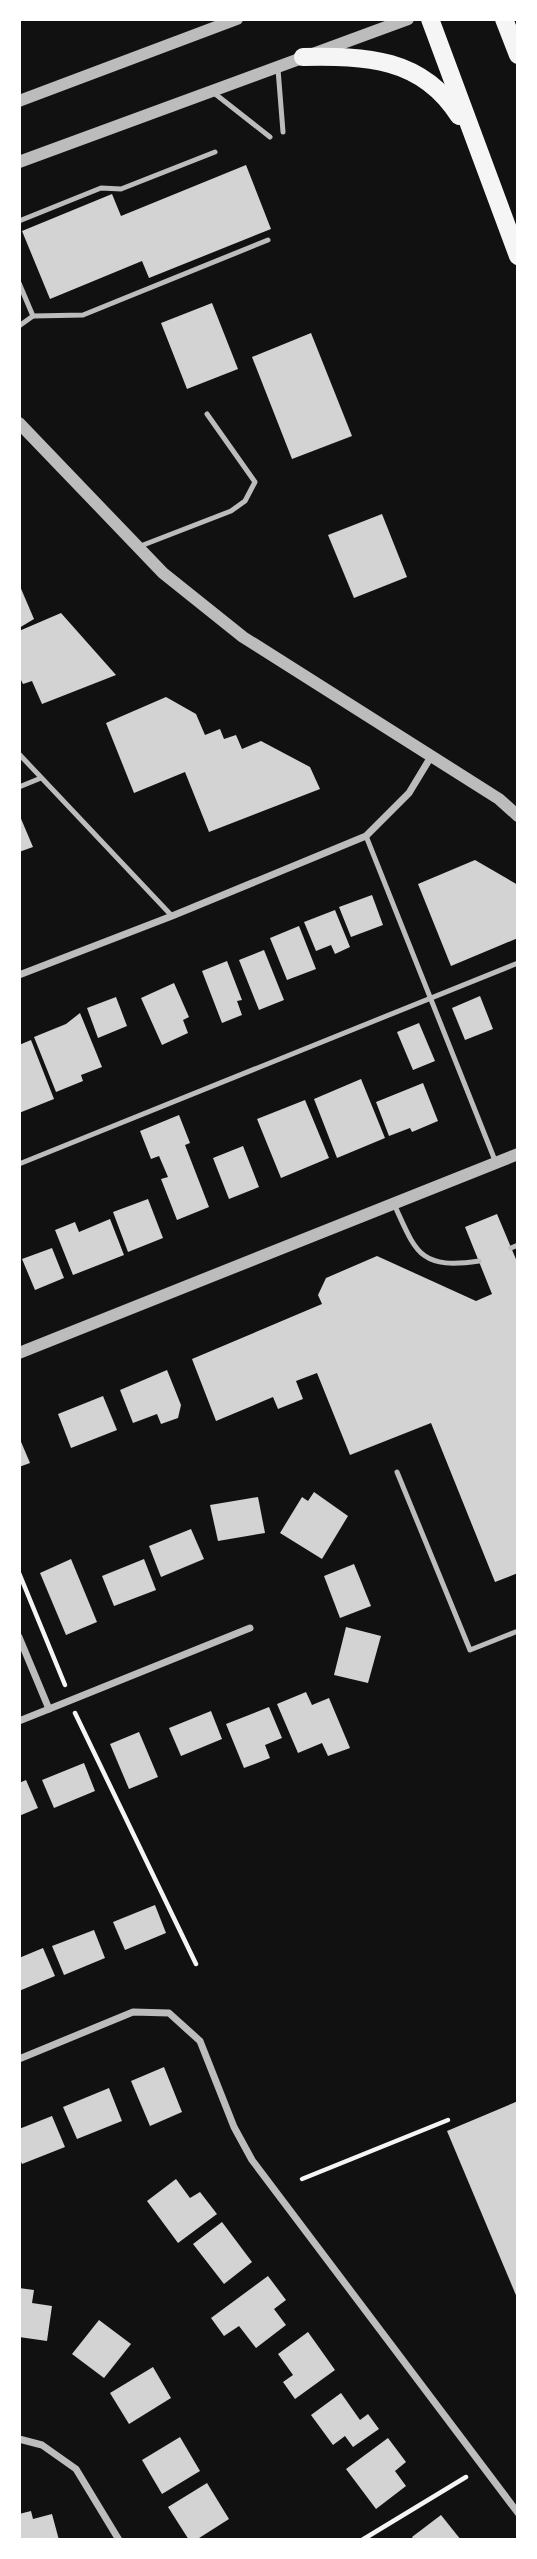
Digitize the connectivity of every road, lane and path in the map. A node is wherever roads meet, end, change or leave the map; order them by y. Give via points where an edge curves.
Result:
1 (237, 19) edge
2 (408, 19) edge
3 (430, 19) edge
4 (505, 19) edge
5 (518, 55) edge
6 (303, 57) junction
7 (278, 66) junction
8 (212, 91) junction
9 (19, 101) edge
10 (284, 132) dead end
11 (270, 137) dead end
12 (475, 143) junction
13 (215, 152) dead end
14 (19, 162) edge
15 (19, 221) edge
16 (268, 240) dead end
17 (518, 256) edge
18 (19, 284) edge
19 (33, 317) junction
20 (19, 326) edge
21 (207, 414) dead end
22 (19, 423) edge
23 (138, 547) junction
24 (19, 754) edge
25 (432, 755) junction
26 (41, 778) junction
27 (19, 786) edge
28 (518, 816) edge
29 (366, 836) junction
30 (172, 916) junction
31 (518, 963) edge
32 (19, 975) edge
33 (430, 999) junction
34 (518, 1154) edge
35 (496, 1163) junction
36 (19, 1164) edge
37 (394, 1204) junction
38 (518, 1245) edge
39 (511, 1248) dead end
40 (479, 1261) dead end
41 (19, 1353) edge
42 (397, 1472) dead end
43 (19, 1573) edge
44 (250, 1628) dead end
45 (518, 1631) edge
46 (19, 1637) edge
47 (69, 1702) junction
48 (49, 1709) junction
49 (19, 1721) edge
50 (196, 1964) dead end
51 (19, 2059) edge
52 (448, 2120) dead end
53 (302, 2179) dead end
54 (19, 2439) edge
55 (466, 2477) dead end
56 (518, 2513) edge
57 (119, 2540) edge
58 (362, 2540) edge

1 - 9 street
2 - 6 street
3 - 12 main road
4 - 5 main road
6 - 7 street
6 - 12 main road via 374,58 404,68 443,93
7 - 8 street
7 - 10 lane
8 - 11 lane
8 - 14 street
12 - 17 main road
13 - 15 lane via 121,189 102,187
16 - 19 lane via 83,315
18 - 19 lane
19 - 20 lane
21 - 23 lane via 255,482 245,501 231,511
22 - 23 street
23 - 25 street via 243,637
24 - 26 lane
25 - 28 street
25 - 29 street via 409,793
26 - 27 lane
26 - 30 lane
29 - 30 street
29 - 33 lane
30 - 32 street
31 - 33 lane
33 - 35 lane
33 - 36 lane
34 - 35 street
35 - 37 street
37 - 40 lane via 416,1251 454,1265
37 - 41 street
38 - 39 lane
42 - 45 lane via 470,1650
43 - 47 path via 62,1674
44 - 47 street
46 - 48 street
47 - 48 street
47 - 50 path
48 - 49 street
51 - 56 street via 133,2012 169,2013 200,2041 252,2160
52 - 53 path
54 - 57 street via 42,2445 76,2469
55 - 58 path

